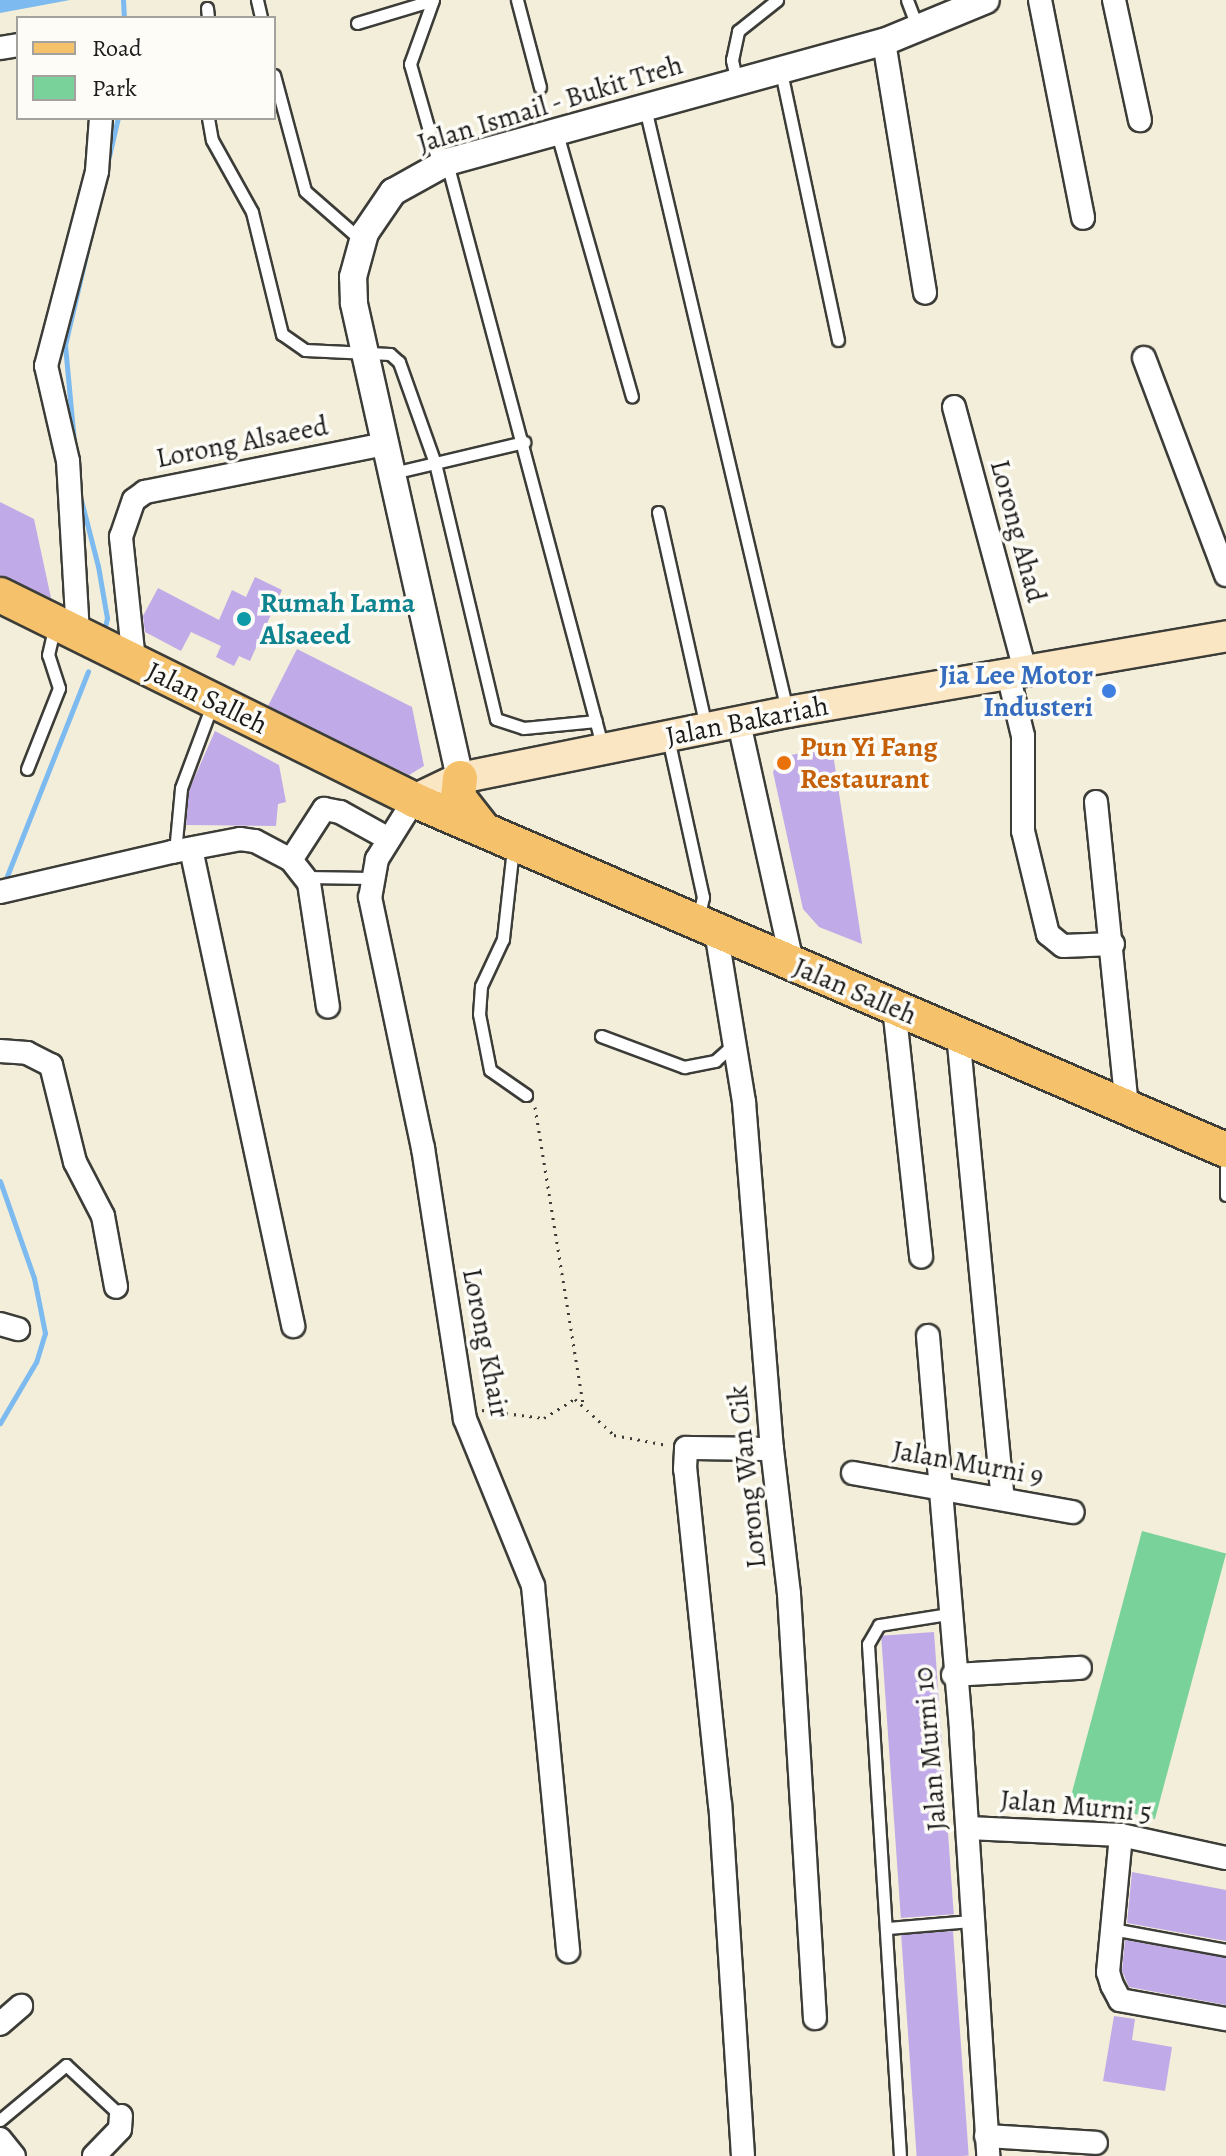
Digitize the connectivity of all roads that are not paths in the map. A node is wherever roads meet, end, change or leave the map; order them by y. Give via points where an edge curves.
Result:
1 (433, 0) edge
2 (517, 0) edge
3 (777, 0) edge
4 (907, 0) edge
5 (986, 0) edge
6 (1040, 0) edge
7 (1114, 0) edge
8 (357, 23) dead end
9 (918, 29) junction
10 (884, 42) junction
11 (781, 71) junction
12 (276, 82) edge
13 (737, 82) junction
14 (540, 87) dead end
15 (645, 107) junction
16 (101, 120) edge
17 (208, 120) edge
18 (1140, 120) dead end
19 (556, 130) junction
20 (443, 164) junction
21 (1083, 218) dead end
22 (363, 241) junction
23 (925, 293) dead end
24 (838, 340) dead end
25 (365, 355) junction
26 (1144, 358) dead end
27 (632, 396) dead end
28 (954, 407) dead end
29 (524, 442) junction
30 (385, 444) junction
31 (435, 463) junction
32 (392, 474) junction
33 (658, 512) dead end
34 (1226, 575) edge
35 (0, 595) edge
36 (67, 628) junction
37 (1226, 636) edge
38 (134, 661) junction
39 (1016, 673) junction
40 (214, 701) junction
41 (788, 712) junction
42 (596, 721) junction
43 (739, 723) junction
44 (707, 730) junction
45 (668, 737) junction
46 (603, 750) junction
47 (27, 769) dead end
48 (460, 778) junction
49 (414, 800) junction
50 (1096, 802) dead end
51 (499, 837) junction
52 (389, 839) junction
53 (183, 850) junction
54 (298, 869) junction
55 (371, 878) junction
56 (7, 889) edge
57 (706, 926) junction
58 (1113, 944) junction
59 (792, 963) junction
60 (328, 1007) dead end
61 (894, 1007) junction
62 (958, 1034) junction
63 (601, 1036) dead end
64 (734, 1044) junction
65 (0, 1051) edge
66 (526, 1095) road end
67 (1127, 1107) junction
68 (1226, 1150) edge
69 (1226, 1167) edge
70 (1226, 1195) edge
71 (921, 1257) dead end
72 (116, 1287) dead end
73 (293, 1326) dead end
74 (928, 1336) dead end
75 (772, 1449) junction
76 (853, 1473) dead end
77 (939, 1488) junction
78 (1003, 1499) junction
79 (1073, 1512) dead end
80 (948, 1614) junction
81 (1080, 1668) dead end
82 (953, 1675) junction
83 (968, 1828) junction
84 (1121, 1835) junction
85 (1226, 1858) edge
86 (971, 1921) junction
87 (888, 1928) junction
88 (1112, 1929) junction
89 (1226, 1950) edge
90 (568, 1951) dead end
91 (21, 2006) dead end
92 (815, 2018) dead end
93 (1226, 2019) edge
94 (0, 2024) edge
95 (121, 2116) joint
96 (0, 2120) edge
97 (0, 2139) edge
98 (1096, 2143) dead end
99 (987, 2146) edge
100 (14, 2156) edge
101 (94, 2156) edge
102 (743, 2156) edge
103 (900, 2156) edge

1 - 8 lane
1 - 20 lane via 410,64
2 - 14 lane
3 - 13 lane via 738,31 732,60
4 - 9 lane
5 - 9 street, Jalan Ismail - Bukit Treh
6 - 21 street
7 - 18 street
9 - 10 street, Jalan Ismail - Bukit Treh
10 - 11 street, Jalan Ismail - Bukit Treh
10 - 23 street
11 - 13 street, Jalan Ismail - Bukit Treh
11 - 24 lane
12 - 22 lane via 305,191
13 - 15 street, Jalan Ismail - Bukit Treh
15 - 19 street, Jalan Ismail - Bukit Treh
15 - 41 lane
16 - 36 street via 97,171 46,366 68,461
17 - 25 lane via 212,140 252,212 282,334 305,350
19 - 20 street, Jalan Ismail - Bukit Treh
19 - 27 lane
20 - 22 street, Jalan Ismail - Bukit Treh via 393,192
20 - 29 lane
22 - 25 street, Jalan Ismail - Bukit Treh via 353,277
25 - 30 street, Jalan Ismail - Bukit Treh
25 - 31 lane via 390,354 399,362
26 - 34 street
28 - 39 street, Lorong Ahad
29 - 31 lane
29 - 42 lane
30 - 32 street, Jalan Ismail - Bukit Treh
30 - 38 street, Lorong Alsaeed via 145,492 134,500 121,537
31 - 32 lane
31 - 42 lane via 496,719 524,728
32 - 48 street, Jalan Ismail - Bukit Treh
33 - 44 lane
35 - 36 main road, Jalan Salleh
36 - 38 main road, Jalan Salleh
36 - 47 lane via 48,655 59,688
37 - 39 main road, Jalan Bakariah
38 - 40 main road, Jalan Salleh
39 - 41 main road, Jalan Bakariah
39 - 58 street, Lorong Ahad via 1023,736 1023,831 1048,934 1063,946
40 - 49 main road, Jalan Salleh
40 - 53 lane via 181,788
41 - 43 main road, Jalan Bakariah
42 - 46 lane
43 - 44 main road, Jalan Bakariah
43 - 59 street
44 - 45 main road, Jalan Bakariah
45 - 46 main road, Jalan Bakariah
45 - 57 lane
46 - 48 main road, Jalan Bakariah
48 - 49 main road, Jalan Bakariah
48 - 51 main road via 458,797
49 - 51 main road, Jalan Salleh
49 - 52 street, Lorong Khair
50 - 58 street
51 - 57 main road, Jalan Salleh
51 - 66 lane via 503,939 481,986 479,1014 490,1070
52 - 54 street via 324,809
52 - 55 street, Lorong Khair
53 - 54 street via 248,839
53 - 56 street
53 - 73 street
54 - 55 lane
54 - 60 street
55 - 90 street, Lorong Khair via 370,897 423,1148 462,1407 533,1586
57 - 59 main road, Jalan Salleh
57 - 64 street, Lorong Wan Cik
58 - 67 street
59 - 61 main road, Jalan Salleh
61 - 62 main road, Jalan Salleh
61 - 71 street
62 - 67 main road, Jalan Salleh
62 - 78 street
63 - 64 lane via 684,1067 715,1061
64 - 75 street, Lorong Wan Cik via 744,1102
65 - 72 street via 35,1056 51,1065 75,1162 103,1216
67 - 68 main road, Jalan Salleh
69 - 70 lane
74 - 77 street, Jalan Murni 10
75 - 92 street, Lorong Wan Cik via 798,1693
75 - 102 street via 686,1448 720,1805
76 - 77 street, Jalan Murni 9
77 - 78 street, Jalan Murni 9
77 - 80 street, Jalan Murni 10
78 - 79 street, Jalan Murni 9
80 - 82 street, Jalan Murni 10
80 - 87 lane via 879,1625 870,1634
81 - 82 street
82 - 83 street, Jalan Murni 10
83 - 84 street, Jalan Murni 5
83 - 86 street, Jalan Murni 10
84 - 85 street, Jalan Murni 5
84 - 88 street
86 - 87 lane
86 - 99 street, Jalan Murni 10
87 - 103 lane
88 - 89 lane
88 - 93 street via 1108,1972 1120,2000
91 - 94 street
95 - 96 lane via 66,2065
95 - 101 street via 120,2129
97 - 100 street
98 - 99 street

